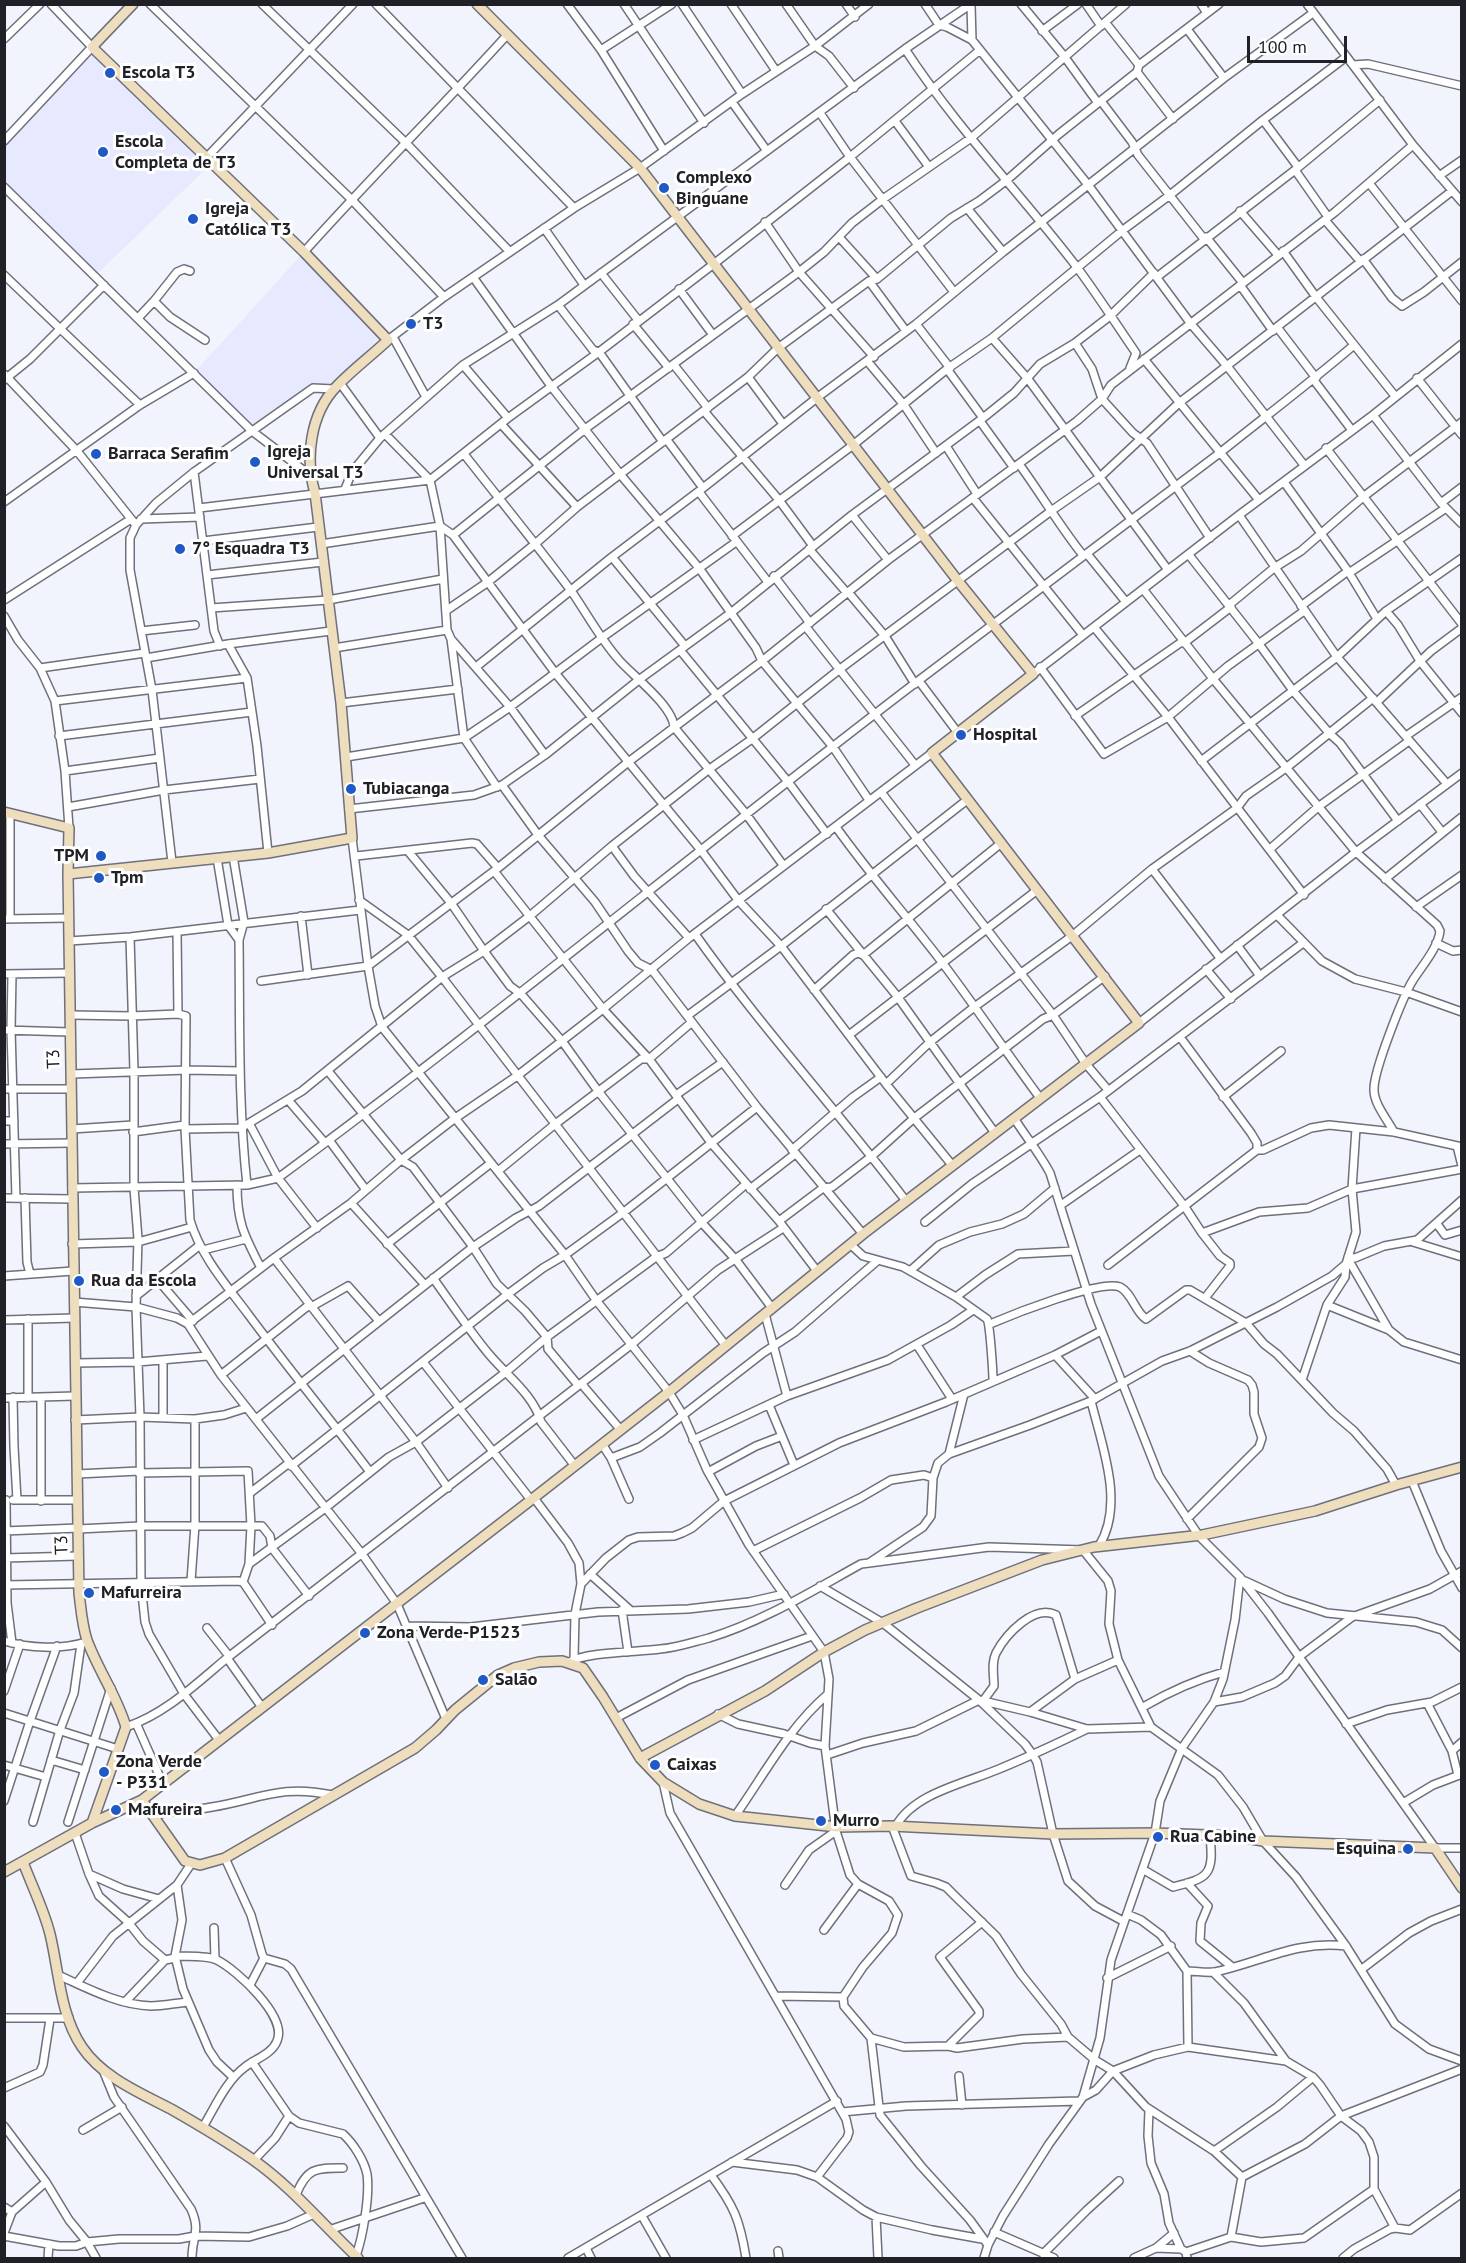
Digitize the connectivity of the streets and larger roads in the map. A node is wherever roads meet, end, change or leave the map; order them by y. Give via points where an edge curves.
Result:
1 (40, 4) edge
2 (51, 4) edge
3 (133, 4) edge
4 (150, 4) edge
5 (262, 4) edge
6 (353, 4) edge
7 (376, 4) edge
8 (567, 4) edge
9 (624, 4) edge
10 (672, 4) edge
11 (682, 4) edge
12 (731, 4) edge
13 (786, 4) edge
14 (846, 4) edge
15 (869, 4) edge
16 (925, 4) edge
17 (1021, 4) edge
18 (1078, 4) edge
19 (1086, 4) edge
20 (1126, 4) edge
21 (1201, 4) edge
22 (1220, 4) edge
23 (1306, 4) edge
24 (480, 5) edge
25 (971, 5) edge
26 (1207, 13) junction
27 (1313, 13) junction
28 (855, 17) junction
29 (1103, 24) junction
30 (939, 25) junction
31 (640, 27) junction
32 (1187, 29) junction
33 (1042, 31) junction
34 (508, 34) junction
35 (4, 39) edge
36 (972, 40) junction
37 (815, 46) junction
38 (92, 47) junction
39 (905, 49) junction
40 (601, 50) junction
41 (980, 50) junction
42 (309, 51) junction
43 (1064, 56) junction
44 (1346, 57) junction
45 (1353, 65) junction
46 (1138, 68) junction
47 (776, 71) junction
48 (1224, 78) junction
49 (1461, 86) edge
50 (459, 88) junction
51 (854, 88) junction
52 (932, 91) junction
53 (742, 94) junction
54 (1018, 98) junction
55 (1380, 100) junction
56 (732, 102) junction
57 (1099, 102) junction
58 (256, 107) junction
59 (820, 113) junction
60 (1173, 119) junction
61 (1263, 120) junction
62 (895, 121) junction
63 (704, 123) junction
64 (970, 138) junction
65 (1052, 140) junction
66 (4, 141) edge
67 (406, 143) junction
68 (1413, 144) junction
69 (1134, 148) junction
70 (664, 151) junction
71 (767, 151) junction
72 (207, 157) junction
73 (850, 157) junction
74 (1461, 160) edge
75 (928, 167) junction
76 (640, 168) junction
77 (1297, 169) junction
78 (1439, 176) junction
79 (1007, 180) junction
80 (1369, 183) junction
81 (1089, 186) junction
82 (4, 187) edge
83 (1452, 191) junction
84 (1170, 195) junction
85 (351, 198) junction
86 (883, 199) junction
87 (1461, 202) edge
88 (574, 208) junction
89 (967, 208) junction
90 (1240, 211) junction
91 (679, 217) junction
92 (1327, 218) junction
93 (765, 222) junction
94 (1042, 223) junction
95 (544, 228) junction
96 (1405, 228) junction
97 (1123, 230) junction
98 (839, 237) junction
99 (1205, 238) junction
100 (918, 244) junction
101 (304, 252) junction
102 (510, 252) junction
103 (1003, 252) junction
104 (1280, 253) junction
105 (1362, 260) junction
106 (1461, 262) edge
107 (715, 263) junction
108 (1077, 268) junction
109 (190, 272) dead end
110 (799, 272) junction
111 (601, 273) junction
112 (1155, 274) junction
113 (4, 275) edge
114 (473, 277) junction
115 (1444, 277) junction
116 (873, 280) junction
117 (1241, 284) junction
118 (104, 285) junction
119 (584, 285) junction
120 (679, 289) junction
121 (954, 292) junction
122 (444, 297) junction
123 (1316, 297) junction
124 (154, 301) junction
125 (1461, 301) edge
126 (558, 305) junction
127 (749, 308) junction
128 (831, 310) junction
129 (1110, 316) junction
130 (138, 318) junction
131 (636, 322) junction
132 (916, 324) junction
133 (1191, 324) junction
134 (60, 327) junction
135 (1275, 329) junction
136 (906, 331) junction
137 (515, 333) junction
138 (712, 335) junction
139 (391, 338) junction
140 (992, 338) junction
141 (205, 340) dead end
142 (1075, 343) junction
143 (1354, 345) junction
144 (1461, 345) edge
145 (778, 348) junction
146 (600, 352) junction
147 (871, 359) junction
148 (1144, 359) junction
149 (463, 365) junction
150 (671, 366) junction
151 (1227, 366) junction
152 (948, 368) junction
153 (1129, 371) junction
154 (194, 373) junction
155 (6, 377) edge
156 (748, 377) junction
157 (1418, 378) junction
158 (1028, 379) junction
159 (1314, 379) junction
160 (337, 386) junction
161 (551, 386) junction
162 (1395, 396) junction
163 (426, 397) junction
164 (631, 397) junction
165 (818, 397) junction
166 (1102, 399) junction
167 (1179, 403) junction
168 (140, 405) junction
169 (904, 405) junction
170 (706, 409) junction
171 (1373, 415) junction
172 (1267, 416) junction
173 (508, 418) junction
174 (982, 420) junction
175 (501, 424) junction
176 (783, 424) junction
177 (1458, 424) edge
178 (585, 429) junction
179 (1351, 429) junction
180 (1063, 430) junction
181 (252, 431) junction
182 (1461, 435) edge
183 (382, 436) junction
184 (1143, 438) junction
185 (665, 441) junction
186 (853, 445) junction
187 (946, 446) junction
188 (1326, 448) junction
189 (77, 451) junction
190 (1221, 452) junction
191 (936, 453) junction
192 (464, 454) junction
193 (742, 456) junction
194 (1410, 463) junction
195 (539, 465) junction
196 (1304, 465) junction
197 (1017, 466) junction
198 (194, 472) junction
199 (620, 474) junction
200 (311, 476) junction
201 (1100, 477) junction
202 (430, 480) junction
203 (1284, 482) junction
204 (1461, 486) edge
205 (1175, 488) junction
206 (345, 489) junction
207 (888, 489) junction
208 (701, 490) junction
209 (315, 493) junction
210 (975, 496) junction
211 (1363, 497) junction
212 (499, 499) junction
213 (778, 500) junction
214 (1258, 500) junction
215 (4, 502) edge
216 (1443, 506) junction
217 (577, 507) junction
218 (199, 508) junction
219 (1051, 511) junction
220 (852, 515) junction
221 (1239, 515) junction
222 (200, 517) junction
223 (130, 519) junction
224 (141, 519) junction
225 (1133, 520) junction
226 (661, 521) junction
227 (1461, 524) edge
228 (136, 525) junction
229 (318, 526) junction
230 (440, 526) junction
231 (1320, 533) junction
232 (453, 535) junction
233 (925, 536) junction
234 (1210, 538) junction
235 (734, 539) junction
236 (203, 541) junction
237 (1397, 541) junction
238 (321, 544) junction
239 (535, 544) junction
240 (1009, 544) junction
241 (811, 547) junction
242 (1088, 555) junction
243 (1189, 555) junction
244 (612, 557) junction
245 (1461, 558) edge
246 (888, 560) junction
247 (323, 562) junction
248 (699, 568) junction
249 (1274, 568) junction
250 (1168, 570) junction
251 (1349, 572) junction
252 (207, 575) junction
253 (774, 576) junction
254 (443, 579) junction
255 (1429, 579) junction
256 (958, 581) junction
257 (488, 582) junction
258 (768, 582) junction
259 (1046, 586) junction
260 (1143, 589) junction
261 (571, 592) junction
262 (847, 593) junction
263 (4, 600) edge
264 (328, 600) junction
265 (1126, 602) junction
266 (650, 603) junction
267 (1230, 606) junction
268 (211, 608) junction
269 (1303, 608) junction
270 (447, 610) junction
271 (1386, 611) junction
272 (732, 612) junction
273 (4, 616) edge
274 (1377, 619) junction
275 (195, 625) dead end
276 (808, 625) junction
277 (994, 626) junction
278 (1461, 626) edge
279 (1095, 627) junction
280 (8, 628) edge
281 (447, 630) junction
282 (524, 630) junction
283 (141, 631) junction
284 (331, 631) junction
285 (1083, 635) junction
286 (885, 636) junction
287 (603, 637) junction
288 (451, 639) junction
289 (1183, 642) junction
290 (1259, 644) junction
291 (224, 645) junction
292 (334, 648) junction
293 (682, 648) junction
294 (146, 655) junction
295 (1337, 657) junction
296 (762, 661) junction
297 (1420, 661) junction
298 (40, 668) junction
299 (476, 668) junction
300 (840, 669) junction
301 (1036, 670) junction
302 (556, 674) junction
303 (1134, 675) junction
304 (246, 678) junction
305 (640, 679) junction
306 (1214, 680) junction
307 (917, 683) junction
308 (458, 689) junction
309 (152, 690) junction
310 (1294, 692) junction
311 (718, 695) junction
312 (1461, 697) edge
313 (55, 700) junction
314 (1375, 700) junction
315 (797, 702) junction
316 (1453, 702) junction
317 (341, 703) junction
318 (510, 707) junction
319 (252, 712) junction
320 (1461, 713) edge
321 (876, 714) junction
322 (1075, 716) junction
323 (1168, 717) junction
324 (591, 718) junction
325 (156, 724) junction
326 (1251, 724) junction
327 (674, 726) junction
328 (958, 733) junction
329 (1330, 734) junction
330 (58, 736) junction
331 (465, 738) junction
332 (1408, 738) junction
333 (752, 739) junction
334 (833, 747) junction
335 (932, 753) junction
336 (545, 755) junction
337 (346, 757) junction
338 (160, 758) junction
339 (1201, 761) junction
340 (627, 763) junction
341 (915, 765) junction
342 (1286, 768) junction
343 (708, 770) junction
344 (65, 771) junction
345 (1362, 773) junction
346 (1461, 773) edge
347 (260, 779) junction
348 (789, 783) junction
349 (1447, 784) junction
350 (500, 786) junction
351 (164, 790) junction
352 (881, 792) junction
353 (869, 800) junction
354 (968, 800) junction
355 (1420, 804) junction
356 (664, 805) junction
357 (68, 807) junction
358 (1318, 807) junction
359 (349, 808) junction
360 (1237, 808) junction
361 (7, 813) edge
362 (746, 814) junction
363 (1461, 817) edge
364 (1398, 821) junction
365 (836, 827) junction
366 (69, 828) junction
367 (1442, 832) junction
368 (827, 834) junction
369 (538, 836) junction
370 (352, 838) junction
371 (917, 840) junction
372 (1000, 844) junction
373 (612, 846) junction
374 (700, 849) junction
375 (1270, 849) junction
376 (408, 851) junction
377 (1356, 852) junction
378 (268, 853) junction
379 (233, 856) junction
380 (356, 856) junction
381 (217, 858) junction
382 (172, 862) junction
383 (783, 865) junction
384 (496, 869) junction
385 (1152, 869) junction
386 (68, 874) junction
387 (1461, 874) edge
388 (871, 876) junction
389 (573, 879) junction
390 (1385, 879) junction
391 (950, 883) junction
392 (1036, 891) junction
393 (649, 893) junction
394 (1304, 894) junction
395 (359, 900) junction
396 (738, 900) junction
397 (451, 903) junction
398 (1416, 907) junction
399 (826, 909) junction
400 (360, 910) junction
401 (531, 915) junction
402 (1277, 915) junction
403 (301, 916) junction
404 (69, 918) junction
405 (7, 919) edge
406 (909, 919) junction
407 (244, 922) junction
408 (609, 923) junction
409 (228, 925) junction
410 (985, 929) junction
411 (177, 932) junction
412 (408, 935) junction
413 (692, 936) junction
414 (1072, 936) junction
415 (130, 937) junction
416 (239, 940) junction
417 (69, 941) junction
418 (1303, 943) junction
419 (1436, 943) junction
420 (1237, 945) junction
421 (781, 946) junction
422 (1461, 950) edge
423 (484, 951) junction
424 (863, 955) junction
425 (565, 958) junction
426 (1220, 958) junction
427 (942, 962) junction
428 (368, 966) junction
429 (1206, 969) junction
430 (652, 970) junction
431 (70, 973) junction
432 (8, 974) edge
433 (1020, 974) junction
434 (308, 975) junction
435 (1105, 976) junction
436 (1260, 976) junction
437 (442, 977) junction
438 (261, 981) dead end
439 (730, 983) junction
440 (814, 990) junction
441 (1406, 992) junction
442 (521, 994) junction
443 (897, 996) junction
444 (1231, 999) junction
445 (974, 1008) junction
446 (603, 1009) junction
447 (1461, 1012) edge
448 (178, 1014) junction
449 (70, 1016) junction
450 (131, 1016) junction
451 (1053, 1016) junction
452 (690, 1019) junction
453 (1139, 1023) junction
454 (479, 1024) junction
455 (382, 1027) junction
456 (8, 1030) edge
457 (70, 1032) junction
458 (849, 1035) junction
459 (1180, 1037) junction
460 (562, 1041) junction
461 (930, 1042) junction
462 (1004, 1050) junction
463 (1281, 1051) dead end
464 (649, 1059) junction
465 (723, 1062) junction
466 (1086, 1064) junction
467 (187, 1070) junction
468 (134, 1071) junction
469 (240, 1071) junction
470 (328, 1071) junction
471 (418, 1073) junction
472 (72, 1074) junction
473 (518, 1076) junction
474 (881, 1077) junction
475 (886, 1084) junction
476 (960, 1084) junction
477 (9, 1089) edge
478 (71, 1089) junction
479 (1108, 1090) junction
480 (598, 1091) junction
481 (677, 1097) junction
482 (1100, 1097) junction
483 (1223, 1097) junction
484 (1040, 1098) junction
485 (289, 1101) junction
486 (757, 1107) junction
487 (835, 1112) junction
488 (363, 1115) junction
489 (1014, 1118) junction
490 (454, 1119) junction
491 (913, 1119) junction
492 (4, 1121) edge
493 (14, 1121) junction
494 (249, 1123) junction
495 (554, 1125) junction
496 (185, 1127) junction
497 (241, 1128) junction
498 (1356, 1128) junction
499 (72, 1129) junction
500 (133, 1129) junction
501 (1394, 1132) junction
502 (632, 1133) junction
503 (995, 1133) junction
504 (327, 1142) junction
505 (72, 1143) junction
506 (4, 1144) edge
507 (15, 1144) junction
508 (712, 1144) junction
509 (1031, 1145) junction
510 (1459, 1147) edge
511 (1140, 1150) junction
512 (1257, 1150) junction
513 (793, 1152) junction
514 (872, 1156) junction
515 (401, 1160) junction
516 (491, 1162) junction
517 (952, 1165) junction
518 (1461, 1168) edge
519 (588, 1169) junction
520 (498, 1171) junction
521 (666, 1177) junction
522 (278, 1178) junction
523 (237, 1185) junction
524 (247, 1185) junction
525 (189, 1187) junction
526 (748, 1187) junction
527 (72, 1188) junction
528 (134, 1188) junction
529 (823, 1188) junction
530 (1055, 1188) junction
531 (366, 1190) junction
532 (1352, 1190) junction
533 (4, 1198) edge
534 (16, 1198) junction
535 (26, 1198) junction
536 (72, 1199) junction
537 (1461, 1200) edge
538 (906, 1201) junction
539 (439, 1202) junction
540 (351, 1203) junction
541 (1061, 1206) junction
542 (1185, 1207) junction
543 (530, 1210) junction
544 (624, 1212) junction
545 (925, 1222) dead end
546 (702, 1224) junction
547 (1437, 1224) junction
548 (781, 1225) junction
549 (192, 1227) junction
550 (317, 1228) junction
551 (1461, 1230) edge
552 (1202, 1233) junction
553 (863, 1234) junction
554 (246, 1239) junction
555 (138, 1242) junction
556 (1413, 1242) junction
557 (72, 1244) junction
558 (387, 1244) junction
559 (850, 1244) junction
560 (473, 1247) junction
561 (202, 1248) junction
562 (1074, 1251) junction
563 (565, 1255) junction
564 (656, 1257) junction
565 (1461, 1257) edge
566 (274, 1258) junction
567 (736, 1260) junction
568 (1347, 1260) junction
569 (877, 1261) junction
570 (1108, 1265) dead end
571 (261, 1268) junction
572 (73, 1271) junction
573 (817, 1271) junction
574 (910, 1271) junction
575 (30, 1274) junction
576 (4, 1276) edge
577 (433, 1278) junction
578 (157, 1279) junction
579 (425, 1285) junction
580 (1086, 1290) junction
581 (231, 1292) junction
582 (508, 1294) junction
583 (136, 1296) junction
584 (688, 1296) junction
585 (956, 1297) junction
586 (1205, 1298) junction
587 (596, 1300) junction
588 (75, 1302) junction
589 (1327, 1305) junction
590 (310, 1306) junction
591 (136, 1307) junction
592 (973, 1310) junction
593 (769, 1311) junction
594 (74, 1318) junction
595 (28, 1319) junction
596 (4, 1320) edge
597 (379, 1321) junction
598 (190, 1323) junction
599 (1246, 1323) junction
600 (990, 1324) junction
601 (469, 1327) junction
602 (1389, 1330) junction
603 (1101, 1331) junction
604 (547, 1337) junction
605 (266, 1338) junction
606 (632, 1344) junction
607 (917, 1345) junction
608 (726, 1346) junction
609 (774, 1346) junction
610 (345, 1349) junction
611 (1190, 1351) junction
612 (1055, 1355) junction
613 (207, 1356) junction
614 (163, 1360) junction
615 (1461, 1360) edge
616 (138, 1362) junction
617 (423, 1362) junction
618 (75, 1363) junction
619 (506, 1372) junction
620 (221, 1375) junction
621 (1302, 1380) junction
622 (993, 1381) junction
623 (301, 1384) junction
624 (1123, 1384) junction
625 (578, 1385) junction
626 (669, 1392) junction
627 (964, 1394) junction
628 (75, 1396) junction
629 (379, 1396) junction
630 (787, 1396) junction
631 (13, 1397) junction
632 (4, 1398) edge
633 (28, 1398) junction
634 (41, 1398) junction
635 (952, 1399) junction
636 (1093, 1400) junction
637 (769, 1405) junction
638 (246, 1408) junction
639 (460, 1408) junction
640 (540, 1415) junction
641 (682, 1415) junction
642 (140, 1417) junction
643 (163, 1418) junction
644 (195, 1419) junction
645 (256, 1419) junction
646 (75, 1420) junction
647 (337, 1428) junction
648 (620, 1430) junction
649 (782, 1436) junction
650 (693, 1440) junction
651 (416, 1442) junction
652 (602, 1444) junction
653 (494, 1451) junction
654 (949, 1454) junction
655 (611, 1458) junction
656 (290, 1464) junction
657 (575, 1466) junction
658 (794, 1466) junction
659 (1461, 1467) edge
660 (139, 1472) junction
661 (195, 1472) junction
662 (370, 1472) junction
663 (708, 1472) junction
664 (77, 1474) junction
665 (933, 1478) junction
666 (1412, 1481) junction
667 (1396, 1485) junction
668 (448, 1488) junction
669 (250, 1493) junction
670 (532, 1499) junction
671 (629, 1499) dead end
672 (5, 1500) edge
673 (17, 1500) junction
674 (77, 1500) junction
675 (41, 1501) junction
676 (724, 1501) junction
677 (324, 1509) junction
678 (1187, 1519) junction
679 (140, 1526) junction
680 (195, 1526) junction
681 (251, 1526) junction
682 (78, 1528) junction
683 (5, 1531) edge
684 (1199, 1536) junction
685 (1099, 1546) junction
686 (272, 1548) junction
687 (1083, 1550) junction
688 (753, 1551) junction
689 (362, 1554) junction
690 (78, 1556) junction
691 (5, 1558) edge
692 (869, 1563) junction
693 (249, 1564) junction
694 (1458, 1573) edge
695 (590, 1574) junction
696 (1241, 1578) junction
697 (191, 1581) junction
698 (243, 1582) junction
699 (80, 1583) junction
700 (141, 1584) junction
701 (581, 1584) junction
702 (6, 1585) edge
703 (820, 1586) junction
704 (1461, 1588) edge
705 (784, 1594) junction
706 (309, 1596) junction
707 (790, 1603) junction
708 (397, 1604) junction
709 (626, 1610) junction
710 (575, 1614) junction
711 (1352, 1617) junction
712 (883, 1623) junction
713 (272, 1625) junction
714 (406, 1626) junction
715 (207, 1629) dead end
716 (812, 1636) junction
717 (12, 1643) edge
718 (85, 1643) junction
719 (57, 1647) junction
720 (1461, 1648) edge
721 (628, 1652) junction
722 (824, 1653) junction
723 (1300, 1656) junction
724 (228, 1658) junction
725 (1118, 1660) junction
726 (572, 1661) junction
727 (1224, 1672) junction
728 (1075, 1679) junction
729 (6, 1680) edge
730 (1461, 1687) edge
731 (111, 1688) junction
732 (4, 1691) edge
733 (184, 1694) junction
734 (828, 1694) junction
735 (981, 1700) junction
736 (1214, 1702) junction
737 (1427, 1703) junction
738 (261, 1706) junction
739 (1143, 1707) junction
740 (1030, 1712) junction
741 (4, 1713) edge
742 (718, 1714) junction
743 (616, 1718) junction
744 (446, 1719) junction
745 (30, 1721) junction
746 (136, 1723) junction
747 (1347, 1724) junction
748 (126, 1727) junction
749 (1151, 1727) junction
750 (1087, 1729) junction
751 (60, 1730) junction
752 (791, 1736) junction
753 (219, 1740) junction
754 (94, 1742) junction
755 (1461, 1742) edge
756 (825, 1746) junction
757 (1182, 1748) junction
758 (118, 1749) junction
759 (1452, 1751) junction
760 (827, 1755) junction
761 (1034, 1755) junction
762 (640, 1758) junction
763 (51, 1760) junction
764 (4, 1765) edge
765 (15, 1768) junction
766 (85, 1770) junction
767 (1460, 1774) edge
768 (46, 1777) junction
769 (663, 1782) junction
770 (163, 1784) junction
771 (332, 1795) junction
772 (142, 1800) junction
773 (4, 1801) edge
774 (1403, 1803) junction
775 (152, 1815) junction
776 (735, 1816) junction
777 (33, 1822) dead end
778 (68, 1822) dead end
779 (92, 1822) junction
780 (894, 1826) junction
781 (836, 1829) junction
782 (75, 1833) junction
783 (1155, 1833) junction
784 (1053, 1834) junction
785 (1210, 1836) junction
786 (1263, 1841) junction
787 (1435, 1848) junction
788 (1461, 1848) edge
789 (225, 1858) junction
790 (23, 1862) junction
791 (191, 1864) junction
792 (1144, 1870) junction
793 (4, 1872) edge
794 (89, 1874) junction
795 (1187, 1883) junction
796 (858, 1884) junction
797 (177, 1885) junction
798 (785, 1885) dead end
799 (1461, 1888) edge
800 (159, 1899) junction
801 (1461, 1910) edge
802 (1125, 1917) junction
803 (128, 1922) junction
804 (982, 1922) junction
805 (214, 1928) dead end
806 (824, 1930) dead end
807 (1171, 1946) junction
808 (1346, 1946) junction
809 (175, 1957) junction
810 (264, 1958) junction
811 (215, 1959) junction
812 (165, 1960) junction
813 (1231, 1966) junction
814 (1362, 1969) junction
815 (1187, 1971) junction
816 (1213, 1972) junction
817 (58, 1975) junction
818 (1107, 1978) junction
819 (77, 1983) junction
820 (250, 1985) junction
821 (776, 1996) junction
822 (843, 1997) junction
823 (125, 2002) junction
824 (188, 2002) junction
825 (4, 2018) edge
826 (69, 2018) junction
827 (50, 2019) junction
828 (1068, 2037) junction
829 (871, 2038) junction
830 (948, 2046) junction
831 (1188, 2047) junction
832 (1095, 2060) junction
833 (1286, 2061) junction
834 (1461, 2061) edge
835 (252, 2062) junction
836 (1461, 2068) edge
837 (103, 2070) junction
838 (1113, 2071) junction
839 (959, 2076) dead end
840 (233, 2077) junction
841 (1313, 2077) junction
842 (4, 2088) edge
843 (1081, 2099) junction
844 (837, 2101) junction
845 (962, 2104) junction
846 (122, 2107) junction
847 (878, 2108) junction
848 (1149, 2110) junction
849 (842, 2112) junction
850 (289, 2116) junction
851 (1341, 2116) junction
852 (4, 2126) edge
853 (203, 2127) junction
854 (83, 2130) dead end
855 (1214, 2151) junction
856 (254, 2160) junction
857 (732, 2162) junction
858 (343, 2168) dead end
859 (711, 2175) junction
860 (817, 2177) junction
861 (1242, 2177) junction
862 (1119, 2181) dead end
863 (46, 2182) junction
864 (1374, 2189) junction
865 (1461, 2193) edge
866 (296, 2194) junction
867 (424, 2198) junction
868 (4, 2207) edge
869 (12, 2212) junction
870 (314, 2214) junction
871 (642, 2216) junction
872 (876, 2217) junction
873 (365, 2218) junction
874 (1395, 2228) junction
875 (329, 2230) junction
876 (994, 2232) junction
877 (1174, 2233) junction
878 (4, 2235) edge
879 (195, 2236) junction
880 (1231, 2237) junction
881 (87, 2242) junction
882 (985, 2242) junction
883 (49, 2244) junction
884 (586, 2248) junction
885 (1156, 2248) junction
886 (1185, 2253) edge
887 (1043, 2254) junction
888 (357, 2258) edge
889 (48, 2259) edge
890 (96, 2259) edge
891 (192, 2259) edge
892 (462, 2259) edge
893 (568, 2259) edge
894 (591, 2259) edge
895 (666, 2259) edge
896 (746, 2259) edge
897 (878, 2259) edge
898 (984, 2259) edge
899 (1054, 2259) edge
900 (1134, 2259) edge
901 (1343, 2259) edge

1 - 35 street
2 - 38 street
3 - 38 street
4 - 58 street
5 - 42 street
6 - 42 street
7 - 50 street
8 - 40 street
9 - 31 street
10 - 31 street
11 - 53 street
12 - 47 street
13 - 37 street
14 - 28 street
15 - 28 street
16 - 30 street
17 - 33 street
18 - 33 street
19 - 29 street
20 - 29 street
21 - 26 street
22 - 26 street
23 - 27 street
24 - 34 street
25 - 30 street
25 - 36 street
26 - 32 street
27 - 44 street
27 - 48 street
28 - 37 street
29 - 43 street
29 - 46 street
30 - 36 street
30 - 39 street
31 - 40 street
31 - 63 street
32 - 46 street
32 - 48 street
33 - 43 street
34 - 50 street
34 - 76 street
36 - 41 street
37 - 47 street
37 - 51 street
38 - 66 street
38 - 72 street
39 - 51 street
39 - 52 street
40 - 70 street
41 - 52 street
41 - 54 street
42 - 58 street
42 - 67 street
43 - 54 street
43 - 57 street
44 - 45 street
44 - 61 street
45 - 49 street via 1368,64
45 - 55 street
46 - 57 street
46 - 60 street
47 - 53 street
48 - 60 street
50 - 67 street
50 - 88 street
51 - 59 street
52 - 62 street
52 - 64 street
53 - 56 street
54 - 64 street
54 - 65 street
55 - 68 street
55 - 77 street
56 - 63 street
56 - 71 street
57 - 65 street
57 - 69 street
58 - 72 street
58 - 85 street
59 - 71 street
59 - 73 street
60 - 69 street
61 - 77 street
61 - 84 street
62 - 73 street
62 - 75 street
63 - 70 street
64 - 75 street
64 - 79 street
65 - 79 street
65 - 81 street
67 - 85 street
67 - 102 street
68 - 78 street
68 - 80 street
69 - 81 street
69 - 84 street
70 - 76 street
71 - 91 street
72 - 101 street
73 - 86 street
73 - 93 street
74 - 78 street
75 - 86 street
76 - 88 street
76 - 91 street
77 - 90 street
77 - 92 street
78 - 83 street
79 - 89 street
79 - 94 street
80 - 92 street
80 - 96 street
81 - 94 street
81 - 97 street
82 - 118 street
83 - 87 street
83 - 96 street
84 - 97 street
84 - 99 street
85 - 101 street
85 - 122 street
86 - 98 street
86 - 100 street
88 - 95 street
89 - 100 street
89 - 103 street
90 - 99 street
90 - 104 street
91 - 107 street
91 - 111 street
92 - 104 street
92 - 105 street
93 - 107 street
93 - 110 street
94 - 103 street
94 - 108 street
95 - 102 street
95 - 119 street
96 - 105 street
96 - 115 street
97 - 108 street
97 - 112 street
98 - 110 street
98 - 116 street
99 - 112 street
99 - 117 street
100 - 116 street
100 - 121 street
101 - 139 street
102 - 114 street
103 - 121 street
104 - 117 street
104 - 123 street
105 - 115 street via 1402,306
105 - 123 street
106 - 115 street
107 - 120 street
107 - 127 street
108 - 129 street
108 - 140 street
109 - 124 street via 177,272
110 - 127 street
110 - 128 street
111 - 119 street
111 - 131 street
112 - 129 street
112 - 133 street
113 - 134 street
114 - 122 street
114 - 137 street
115 - 125 street
116 - 128 street
116 - 136 street
117 - 133 street
117 - 135 street
118 - 130 street
118 - 134 street
119 - 126 street
120 - 131 street
120 - 138 street
121 - 132 street
122 - 139 street
123 - 135 street
123 - 143 street
124 - 130 street
124 - 141 street
126 - 137 street
126 - 146 street via 593,350
127 - 138 street
127 - 145 street
128 - 145 street
128 - 147 street
129 - 142 street
129 - 153 street via 1136,353
130 - 154 street
131 - 146 street
131 - 150 street
132 - 136 street
132 - 152 street
133 - 148 street
133 - 151 street
134 - 155 street via 30,359
134 - 168 street
135 - 151 street
135 - 159 street
136 - 147 street
137 - 149 street
137 - 161 street
138 - 150 street
139 - 160 street
139 - 163 street
140 - 152 street
140 - 158 street
142 - 158 street via 1040,364
142 - 166 street via 1092,369
143 - 159 street
143 - 162 street
144 - 157 street
145 - 156 street
145 - 165 street
146 - 161 street
146 - 164 street
147 - 165 street
147 - 169 street
148 - 153 street
148 - 167 street
149 - 163 street
149 - 173 street
150 - 164 street
150 - 170 street
151 - 167 street
151 - 172 street
152 - 169 street
152 - 174 street
153 - 166 street via 1111,385
154 - 168 street
154 - 181 street
155 - 189 street
156 - 170 street
156 - 176 street
157 - 162 street
157 - 177 street
158 - 174 street
158 - 180 street
159 - 172 street
159 - 179 street
160 - 181 street via 314,388
160 - 183 street
160 - 200 street via 315,421
161 - 173 street
161 - 178 street
162 - 171 street
163 - 183 street
164 - 178 street
164 - 185 street
165 - 176 street
165 - 186 street
166 - 180 street
166 - 184 street via 1133,433
167 - 184 street
167 - 190 street
168 - 189 street
169 - 186 street
169 - 191 street
170 - 185 street
170 - 193 street
171 - 179 street
171 - 194 street
172 - 190 street
172 - 196 street
173 - 175 street
174 - 187 street
174 - 197 street
175 - 192 street
175 - 195 street
176 - 193 street
177 - 182 street
177 - 194 street
178 - 195 street
178 - 199 street
179 - 188 street
180 - 197 street
180 - 201 street
181 - 198 street
181 - 200 street
183 - 202 street
183 - 206 street via 352,471
184 - 201 street
184 - 205 street
185 - 199 street
185 - 208 street
186 - 207 street
186 - 213 street
187 - 191 street
187 - 210 street
188 - 196 street
188 - 211 street
189 - 215 street
189 - 223 street
190 - 205 street
190 - 214 street
191 - 207 street
192 - 202 street
192 - 212 street
193 - 208 street
193 - 213 street
194 - 211 street
194 - 216 street
195 - 212 street
195 - 217 street
196 - 203 street
197 - 210 street
197 - 219 street
198 - 218 street
198 - 224 street
199 - 217 street
199 - 226 street
200 - 209 street
201 - 219 street
201 - 225 street
202 - 206 street
202 - 230 street
203 - 214 street
203 - 231 street
204 - 216 street
205 - 225 street
205 - 234 street
206 - 209 street
207 - 220 street
207 - 233 street
208 - 226 street
208 - 235 street
209 - 218 street
209 - 229 street
210 - 233 street
210 - 240 street
211 - 231 street
211 - 237 street
212 - 232 street
212 - 239 street
213 - 235 street
213 - 241 street
214 - 221 street
216 - 227 street
216 - 237 street
217 - 239 street
218 - 222 street
219 - 240 street
219 - 242 street via 1082,554
220 - 241 street
220 - 246 street
221 - 234 street
221 - 249 street
222 - 224 street
222 - 236 street
223 - 228 street
223 - 263 street
224 - 228 street
225 - 242 street
225 - 250 street
226 - 244 street
226 - 248 street
228 - 283 street via 130,538 130,570
229 - 236 street
229 - 238 street
230 - 232 street
230 - 238 street
230 - 254 street
231 - 249 street
231 - 251 street
232 - 257 street
233 - 246 street
233 - 256 street
234 - 243 street
235 - 248 street
235 - 258 street
236 - 252 street
237 - 251 street
237 - 255 street
238 - 247 street
239 - 257 street
239 - 261 street
240 - 256 street
240 - 259 street
241 - 253 street
241 - 262 street
242 - 259 street
242 - 265 street
243 - 250 street
243 - 267 street
244 - 261 street
244 - 266 street
245 - 255 street
246 - 262 street
247 - 252 street
247 - 264 street
248 - 266 street
248 - 272 street
249 - 267 street
249 - 269 street
250 - 260 street
251 - 269 street
251 - 274 street
252 - 268 street
253 - 258 street
253 - 276 street
254 - 264 street
254 - 270 street
255 - 271 street
255 - 278 street
256 - 277 street
256 - 286 street
257 - 270 street
257 - 282 street
258 - 272 street
259 - 277 street
259 - 285 street
260 - 265 street
260 - 289 street
261 - 282 street
261 - 287 street
262 - 276 street
262 - 286 street
264 - 268 street
264 - 284 street
265 - 279 street
266 - 287 street
266 - 293 street
267 - 289 street
267 - 290 street
268 - 291 street via 214,631
269 - 290 street
269 - 295 street
270 - 281 street
271 - 274 street
271 - 297 street
272 - 293 street
272 - 296 street
273 - 280 street
274 - 295 street
275 - 283 street
276 - 296 street
276 - 300 street
277 - 301 street
277 - 307 street
278 - 297 street
279 - 285 street
279 - 303 street
280 - 298 street
281 - 288 street
281 - 292 street
282 - 299 street
282 - 302 street
283 - 294 street
284 - 291 street
284 - 292 street
285 - 301 street
286 - 300 street
286 - 307 street
287 - 302 street
287 - 305 street via 619,660
288 - 299 street
288 - 308 street
289 - 303 street
289 - 306 street
290 - 306 street
290 - 310 street
291 - 294 street
291 - 304 street
292 - 317 street
293 - 305 street
293 - 311 street
294 - 298 street
294 - 309 street
295 - 310 street
295 - 314 street
296 - 311 street
296 - 315 street
297 - 314 street
297 - 316 street
298 - 313 street
299 - 318 street
300 - 315 street
300 - 321 street
301 - 322 street
301 - 328 street
302 - 318 street
302 - 324 street
303 - 322 street
303 - 323 street
304 - 309 street
304 - 319 street
305 - 324 street
305 - 327 street
306 - 323 street
306 - 326 street
307 - 321 street
307 - 328 street
308 - 317 street
308 - 331 street
309 - 313 street
309 - 325 street
310 - 326 street
310 - 329 street
311 - 327 street
311 - 333 street
312 - 316 street
313 - 330 street
314 - 329 street
314 - 332 street
315 - 333 street
315 - 334 street
316 - 320 street
316 - 332 street
317 - 337 street
318 - 331 street
318 - 336 street
319 - 325 street
319 - 347 street
321 - 334 street
321 - 341 street
322 - 323 street via 1104,754
323 - 339 street
324 - 336 street
324 - 340 street
325 - 330 street
325 - 338 street
326 - 339 street
326 - 342 street
327 - 340 street
327 - 343 street
328 - 335 street
329 - 342 street
329 - 345 street
330 - 344 street
331 - 337 street
331 - 350 street
332 - 345 street
332 - 349 street
333 - 343 street
333 - 348 street
334 - 348 street
334 - 353 street
335 - 341 street
335 - 354 street
336 - 350 street
337 - 359 street
338 - 344 street
338 - 351 street
339 - 360 street
340 - 356 street
340 - 369 street
341 - 352 street
342 - 358 street
342 - 360 street via 1246,796
343 - 356 street
343 - 362 street
344 - 357 street
345 - 358 street
345 - 364 street
346 - 349 street
347 - 351 street
347 - 378 street
348 - 362 street
348 - 368 street
349 - 355 street
350 - 359 street via 474,795
350 - 369 street
351 - 357 street
351 - 382 street
352 - 353 street
352 - 371 street
353 - 365 street
354 - 371 street
354 - 372 street
355 - 364 street
355 - 367 street
356 - 373 street
356 - 374 street
357 - 366 street
358 - 375 street
358 - 377 street
359 - 370 street
360 - 375 street
360 - 385 street
361 - 366 street
361 - 405 street
362 - 374 street
362 - 383 street
363 - 367 street
364 - 377 street
365 - 368 street
365 - 388 street
366 - 386 street, T3
367 - 390 street
368 - 383 street
369 - 384 street
369 - 389 street
370 - 378 street
370 - 380 street
371 - 388 street
371 - 391 street
372 - 391 street
372 - 392 street
373 - 389 street
373 - 393 street
374 - 393 street
374 - 396 street
375 - 394 street
376 - 380 street
376 - 384 street via 477,844
376 - 397 street
377 - 390 street
377 - 394 street
378 - 379 street
379 - 381 street
379 - 407 street
380 - 395 street
381 - 382 street
381 - 409 street
382 - 386 street
383 - 396 street
384 - 397 street
384 - 401 street
385 - 414 street
385 - 426 street
386 - 404 street, T3
387 - 398 street
388 - 399 street
388 - 406 street
389 - 401 street
389 - 408 street
390 - 398 street
391 - 406 street
391 - 410 street
392 - 410 street
392 - 414 street
393 - 408 street
393 - 413 street
394 - 402 street
395 - 400 street
395 - 412 street
396 - 413 street
396 - 421 street
397 - 412 street
397 - 423 street
398 - 419 street via 1437,925 1440,931
399 - 421 street
399 - 424 street
400 - 403 street
400 - 428 street
401 - 423 street
401 - 425 street
402 - 418 street
402 - 420 street
403 - 407 street
403 - 434 street
404 - 405 street
404 - 417 street, T3
406 - 424 street
406 - 427 street
407 - 409 street
407 - 416 street
408 - 425 street
408 - 430 street via 638,963
409 - 411 street
409 - 416 street
410 - 427 street
410 - 433 street
411 - 415 street
411 - 448 street
412 - 428 street
412 - 437 street
413 - 430 street
413 - 439 street
414 - 433 street
414 - 435 street
415 - 417 street
415 - 450 street
416 - 469 street
417 - 431 street, T3
418 - 436 street
418 - 441 street via 1322,961 1355,980
419 - 422 street via 1453,951
419 - 441 street
420 - 426 street
420 - 436 street
421 - 439 street
421 - 440 street
423 - 437 street
423 - 442 street via 510,986
424 - 440 street via 853,956
424 - 443 street
425 - 442 street
425 - 446 street
426 - 429 street
427 - 443 street
427 - 445 street
428 - 434 street
428 - 455 street
429 - 444 street
429 - 453 street
430 - 446 street
430 - 452 street
431 - 432 street
431 - 449 street, T3
432 - 456 street
433 - 445 street
433 - 451 street
434 - 438 street
435 - 451 street
435 - 453 street
436 - 444 street
437 - 454 street
437 - 455 street
439 - 452 street
439 - 487 street
440 - 458 street
441 - 447 street
441 - 501 street via 1373,1088
442 - 454 street
442 - 460 street
443 - 458 street
443 - 461 street
444 - 459 street
445 - 461 street
445 - 462 street
446 - 460 street
446 - 464 street
448 - 450 street
448 - 467 street via 187,1019
449 - 450 street
449 - 457 street, T3
450 - 468 street
451 - 462 street via 1043,1019
451 - 466 street
452 - 464 street
452 - 465 street
453 - 466 street
454 - 471 street
454 - 473 street
455 - 470 street
455 - 471 street
456 - 457 street
456 - 477 street
457 - 472 street, T3
458 - 474 street
459 - 479 street
459 - 483 street
460 - 473 street
460 - 480 street
461 - 475 street
461 - 476 street
462 - 476 street
462 - 484 street
463 - 483 street
464 - 480 street via 641,1059
464 - 481 street
465 - 481 street
465 - 486 street
466 - 479 street
466 - 484 street
467 - 468 street
467 - 469 street
467 - 496 street
468 - 472 street
468 - 500 street
469 - 497 street
470 - 485 street
470 - 488 street
471 - 488 street
471 - 490 street
472 - 478 street, T3
473 - 490 street
473 - 495 street
474 - 475 street
474 - 487 street
475 - 491 street
476 - 491 street
476 - 503 street
477 - 478 street
477 - 493 street
478 - 499 street, T3
479 - 482 street
480 - 495 street
480 - 502 street
481 - 502 street
481 - 508 street
482 - 509 street
482 - 511 street
483 - 512 street via 1251,1133
484 - 489 street
485 - 494 street
485 - 504 street
486 - 508 street
486 - 513 street
487 - 513 street
487 - 514 street
488 - 504 street
488 - 515 street
489 - 503 street
489 - 509 street
490 - 515 street
490 - 516 street
491 - 514 street
491 - 517 street
492 - 493 street
493 - 507 street
494 - 497 street
494 - 522 street
495 - 519 street
495 - 520 street
496 - 497 street
496 - 500 street
496 - 525 street
497 - 524 street
498 - 501 street
498 - 512 street via 1311,1128
498 - 532 street
499 - 500 street
499 - 505 street, T3
500 - 528 street
501 - 510 street
502 - 519 street
502 - 521 street
503 - 517 street
504 - 522 street
504 - 531 street
505 - 507 street
505 - 527 street, T3
506 - 507 street
507 - 534 street
508 - 521 street
508 - 526 street
509 - 530 street via 1043,1159
509 - 545 street via 972,1184
510 - 518 street
511 - 541 street
511 - 542 street
512 - 542 street
513 - 526 street
513 - 529 street
514 - 529 street via 832,1186
514 - 538 street
515 - 531 street
515 - 539 street via 413,1167
516 - 520 street
516 - 539 street
517 - 538 street
518 - 532 street
519 - 543 street
519 - 544 street
520 - 543 street
521 - 544 street
521 - 546 street
522 - 524 street
522 - 550 street
523 - 524 street
523 - 525 street
523 - 554 street via 237,1210
525 - 528 street
525 - 549 street
526 - 546 street
526 - 548 street
527 - 528 street
527 - 536 street, T3
528 - 555 street
529 - 548 street
529 - 553 street
530 - 541 street
530 - 574 street via 1024,1214 939,1245
531 - 540 street
532 - 552 street via 1308,1208 1259,1212
532 - 568 street via 1356,1232
533 - 534 street
534 - 535 street
535 - 536 street
535 - 575 street
536 - 557 street, T3
537 - 547 street
538 - 553 street
539 - 558 street
539 - 560 street
540 - 550 street
540 - 558 street
541 - 562 street
542 - 552 street
542 - 570 street
543 - 560 street
543 - 563 street
544 - 563 street
544 - 564 street
546 - 564 street
546 - 567 street
547 - 551 street via 1445,1235
547 - 556 street
548 - 567 street
548 - 573 street
549 - 555 street
549 - 561 street
550 - 566 street
552 - 586 street via 1230,1266
553 - 559 street
554 - 561 street
554 - 571 street
555 - 557 street
555 - 583 street
556 - 565 street
556 - 568 street via 1384,1246
557 - 572 street, T3
558 - 579 street
559 - 569 street via 863,1256
559 - 573 street
560 - 577 street
560 - 582 street
561 - 578 street
561 - 581 street
562 - 580 street
562 - 585 street via 1018,1254
563 - 582 street
563 - 587 street
564 - 584 street
564 - 587 street
566 - 571 street
566 - 590 street
567 - 584 street via 717,1270
567 - 593 street
568 - 589 street via 1346,1276
568 - 599 street via 1332,1276
568 - 602 street
569 - 574 street
569 - 609 street
571 - 581 street
572 - 575 street
572 - 588 street, T3
573 - 593 street
574 - 585 street
575 - 576 street
577 - 579 street
577 - 601 street
578 - 583 street
578 - 598 street
579 - 597 street
580 - 586 street via 1121,1287 1146,1319 1188,1289
580 - 600 street
580 - 603 street
581 - 598 street
581 - 605 street
582 - 601 street
582 - 604 street
583 - 591 street
584 - 606 street
584 - 608 street
585 - 592 street
586 - 599 street
587 - 604 street
587 - 606 street
588 - 591 street
588 - 594 street, T3
589 - 602 street
589 - 621 street
590 - 597 street via 348,1286
590 - 605 street
590 - 610 street
591 - 598 street
591 - 616 street
592 - 600 street
592 - 607 street
593 - 608 street
593 - 609 street
594 - 595 street
594 - 618 street, T3
595 - 596 street
595 - 633 street
597 - 610 street
598 - 613 street
599 - 611 street
599 - 621 street
600 - 622 street
601 - 617 street
601 - 619 street
602 - 615 street via 1404,1342
603 - 612 street
603 - 624 street
604 - 619 street
604 - 625 street via 548,1349
605 - 620 street
605 - 623 street
606 - 625 street
606 - 626 street
607 - 630 street via 888,1360
607 - 635 street
608 - 626 street
609 - 630 street
609 - 641 street
610 - 623 street
610 - 629 street
611 - 624 street via 1162,1360
611 - 678 street via 1248,1380 1262,1437 1259,1447
612 - 622 street
612 - 636 street
613 - 614 street
613 - 620 street
614 - 616 street
614 - 643 street
616 - 618 street
616 - 642 street
617 - 629 street
617 - 639 street
618 - 628 street, T3
619 - 639 street
619 - 640 street
620 - 638 street
621 - 667 street via 1354,1431
622 - 627 street
623 - 645 street
623 - 647 street
624 - 636 street
624 - 678 street via 1159,1476
625 - 640 street
625 - 648 street via 583,1385
626 - 641 street
626 - 648 street
627 - 635 street
627 - 654 street
628 - 634 street
628 - 646 street, T3
629 - 647 street
629 - 651 street
630 - 637 street
631 - 632 street
631 - 633 street
631 - 673 street
633 - 634 street
634 - 675 street
635 - 658 street via 839,1443
636 - 654 street
636 - 685 street via 1113,1499 1108,1532
637 - 649 street
637 - 650 street
638 - 644 street
638 - 645 street
639 - 651 street
639 - 653 street
640 - 653 street
640 - 657 street via 541,1422
641 - 650 street
641 - 655 street via 640,1447
642 - 643 street
642 - 646 street
642 - 660 street
643 - 644 street
644 - 661 street
645 - 656 street
646 - 664 street, T3
647 - 656 street
647 - 662 street
648 - 652 street
649 - 658 street
649 - 663 street
650 - 663 street
651 - 662 street
651 - 668 street
652 - 655 street
652 - 657 street
653 - 668 street
653 - 670 street
654 - 665 street via 938,1463
655 - 671 street
656 - 669 street
656 - 677 street
657 - 670 street
658 - 676 street
659 - 666 street
660 - 661 street
660 - 664 street
660 - 679 street
661 - 669 street via 244,1469 249,1474
661 - 680 street
662 - 677 street
663 - 676 street
664 - 674 street, T3
665 - 688 street via 924,1475 891,1480
665 - 692 street via 931,1516 923,1527
666 - 667 street
666 - 694 street via 1441,1551
667 - 684 street via 1315,1511
668 - 689 street
669 - 681 street
670 - 701 street via 576,1554
670 - 708 street
672 - 673 street
672 - 683 street
673 - 675 street
674 - 675 street
674 - 682 street, T3
676 - 688 street
676 - 695 street via 682,1533 629,1540
677 - 686 street
677 - 689 street
678 - 684 street
679 - 680 street
679 - 682 street
679 - 700 street
680 - 681 street
680 - 697 street
681 - 686 street via 262,1526 270,1536
681 - 693 street
682 - 683 street
682 - 690 street, T3
683 - 691 street
684 - 685 street
684 - 696 street
685 - 687 street
686 - 693 street
686 - 706 street
687 - 692 street via 989,1546
687 - 712 street via 1042,1560
687 - 725 street via 1108,1581 1109,1624
688 - 705 street
689 - 706 street
689 - 708 street
690 - 691 street
690 - 699 street, T3
691 - 702 street
692 - 703 street
693 - 698 street
694 - 704 street
694 - 711 street via 1430,1588
695 - 701 street
695 - 709 street
696 - 711 street via 1284,1599
696 - 723 street
696 - 727 street
697 - 698 street
697 - 700 street
698 - 713 street
699 - 700 street
699 - 702 street
699 - 718 street, T3
700 - 733 street via 146,1628
701 - 710 street
702 - 717 street
703 - 707 street
703 - 712 street
705 - 707 street
705 - 709 street via 688,1609
706 - 713 street
707 - 716 street
707 - 721 street via 710,1637 663,1649
708 - 714 street
708 - 738 street
709 - 710 street
709 - 721 street
710 - 714 street via 471,1626
710 - 726 street
711 - 720 street via 1416,1622 1442,1630
711 - 723 street
712 - 722 street
712 - 735 street
713 - 724 street
714 - 744 street
715 - 724 street
716 - 722 street
716 - 743 street via 688,1680
717 - 719 street
717 - 729 street
718 - 719 street
718 - 731 street, T3
718 - 751 street via 74,1693
719 - 745 street
721 - 726 street
722 - 734 street
722 - 742 street via 765,1691
723 - 736 street via 1275,1683 1242,1697
723 - 747 street
724 - 733 street
724 - 738 street
725 - 728 street
725 - 739 street
726 - 743 street via 583,1668
726 - 744 street via 539,1662 506,1671
727 - 736 street
727 - 739 street
728 - 735 street via 1056,1615 1033,1615 996,1653 994,1686
728 - 740 street
729 - 732 street
730 - 737 street
731 - 748 street, T3
731 - 754 street
733 - 746 street
733 - 753 street
734 - 752 street
734 - 756 street
735 - 740 street
735 - 760 street via 916,1731
735 - 761 street
736 - 757 street
737 - 747 street via 1387,1710
737 - 759 street
738 - 753 street
739 - 749 street
740 - 750 street
741 - 745 street
742 - 752 street via 738,1724
742 - 762 street
743 - 762 street
744 - 771 street via 415,1748
745 - 751 street
745 - 765 street
746 - 748 street
746 - 770 street
747 - 774 street
748 - 758 street
749 - 750 street
749 - 757 street
750 - 761 street
751 - 754 street
751 - 763 street
752 - 756 street
752 - 776 street
753 - 770 street
754 - 758 street
754 - 766 street
755 - 759 street
756 - 760 street
757 - 783 street via 1160,1801
757 - 786 street via 1218,1775
758 - 779 street
759 - 767 street
760 - 781 street
761 - 780 street via 932,1796 904,1814
761 - 784 street
762 - 769 street
763 - 766 street
763 - 768 street
764 - 765 street
765 - 768 street
765 - 773 street
766 - 778 street
767 - 774 street
768 - 777 street
769 - 776 street via 699,1804
769 - 821 street via 670,1813
770 - 772 street
771 - 775 street via 280,1791 214,1807
771 - 789 street
772 - 775 street
772 - 779 street
774 - 787 street
775 - 791 street via 177,1852
776 - 781 street
779 - 782 street
780 - 781 street
780 - 784 street
780 - 804 street via 911,1876 946,1887
781 - 796 street via 850,1875
781 - 798 street via 809,1850
782 - 790 street
782 - 794 street
783 - 784 street
783 - 785 street
783 - 792 street
784 - 802 street via 1068,1881 1095,1906
785 - 786 street
785 - 795 street via 1212,1856 1208,1873
786 - 787 street
786 - 808 street via 1296,1877
787 - 788 street
787 - 799 street
789 - 791 street
789 - 810 street via 251,1915
790 - 793 street
790 - 817 street via 50,1933
791 - 797 street
792 - 795 street via 1173,1887
792 - 802 street
794 - 800 street
794 - 803 street via 103,1901
795 - 813 street via 1208,1906 1201,1923 1200,1941
796 - 806 street
796 - 822 street via 889,1901 898,1915 892,1933
797 - 800 street
797 - 809 street via 182,1920
800 - 803 street
801 - 814 street via 1409,1933
802 - 807 street via 1151,1927
802 - 818 street
803 - 812 street
803 - 819 street
804 - 828 street via 1000,1941
804 - 830 street via 940,1957 980,2012
805 - 811 street
807 - 815 street
807 - 818 street
808 - 813 street via 1299,1947
808 - 814 street
809 - 811 street
809 - 812 street
809 - 824 street
810 - 820 street
810 - 867 street via 291,1969
811 - 820 street
812 - 823 street
813 - 816 street
814 - 834 street via 1395,2024 1429,2049
815 - 816 street
815 - 831 street
816 - 833 street via 1244,2003
817 - 819 street
817 - 826 street
818 - 832 street
819 - 823 street
820 - 835 street via 264,2001 279,2033 271,2050
821 - 822 street
821 - 844 street
822 - 829 street via 846,2009
823 - 824 street via 152,2006
824 - 840 street via 209,2050
825 - 827 street
826 - 827 street
826 - 837 street via 81,2046
827 - 842 street via 40,2072
828 - 830 street
828 - 832 street
829 - 830 street via 904,2048
829 - 847 street
831 - 833 street
831 - 838 street
832 - 838 street
832 - 843 street
833 - 841 street
835 - 840 street
835 - 850 street
836 - 851 street
837 - 846 street
837 - 853 street
838 - 843 street via 1096,2090
838 - 848 street
839 - 845 street
840 - 853 street
841 - 851 street
841 - 855 street
843 - 845 street
843 - 876 street
844 - 849 street
844 - 857 street
845 - 847 street
846 - 854 street
846 - 879 street via 191,2209 198,2227
847 - 849 street
847 - 882 street via 885,2122
848 - 855 street
848 - 877 street via 1151,2163
849 - 860 street via 849,2132
850 - 856 street
850 - 873 street via 346,2137 367,2174
851 - 861 street via 1305,2144
851 - 864 street via 1369,2142 1374,2157
852 - 863 street
853 - 856 street
855 - 861 street
856 - 866 street
857 - 859 street
857 - 860 street via 797,2170
858 - 866 street via 312,2171
859 - 871 street
859 - 896 street via 736,2214
860 - 872 street
861 - 880 street
862 - 887 street
863 - 869 street
863 - 881 street
864 - 874 street
864 - 880 street via 1304,2238 1261,2242
865 - 874 street via 1410,2230
866 - 870 street
867 - 873 street
867 - 892 street
868 - 869 street
869 - 878 street
870 - 875 street
870 - 879 street via 249,2237
871 - 884 street
871 - 895 street
872 - 882 street
872 - 897 street
873 - 875 street
873 - 888 street
874 - 901 street
875 - 888 street
876 - 882 street
876 - 887 street
877 - 885 street
877 - 886 street
878 - 883 street
879 - 881 street
879 - 891 street
880 - 886 street
881 - 883 street via 76,2246
881 - 890 street
882 - 898 street
883 - 889 street
884 - 893 street
884 - 894 street
885 - 886 street
885 - 900 street
887 - 899 street

